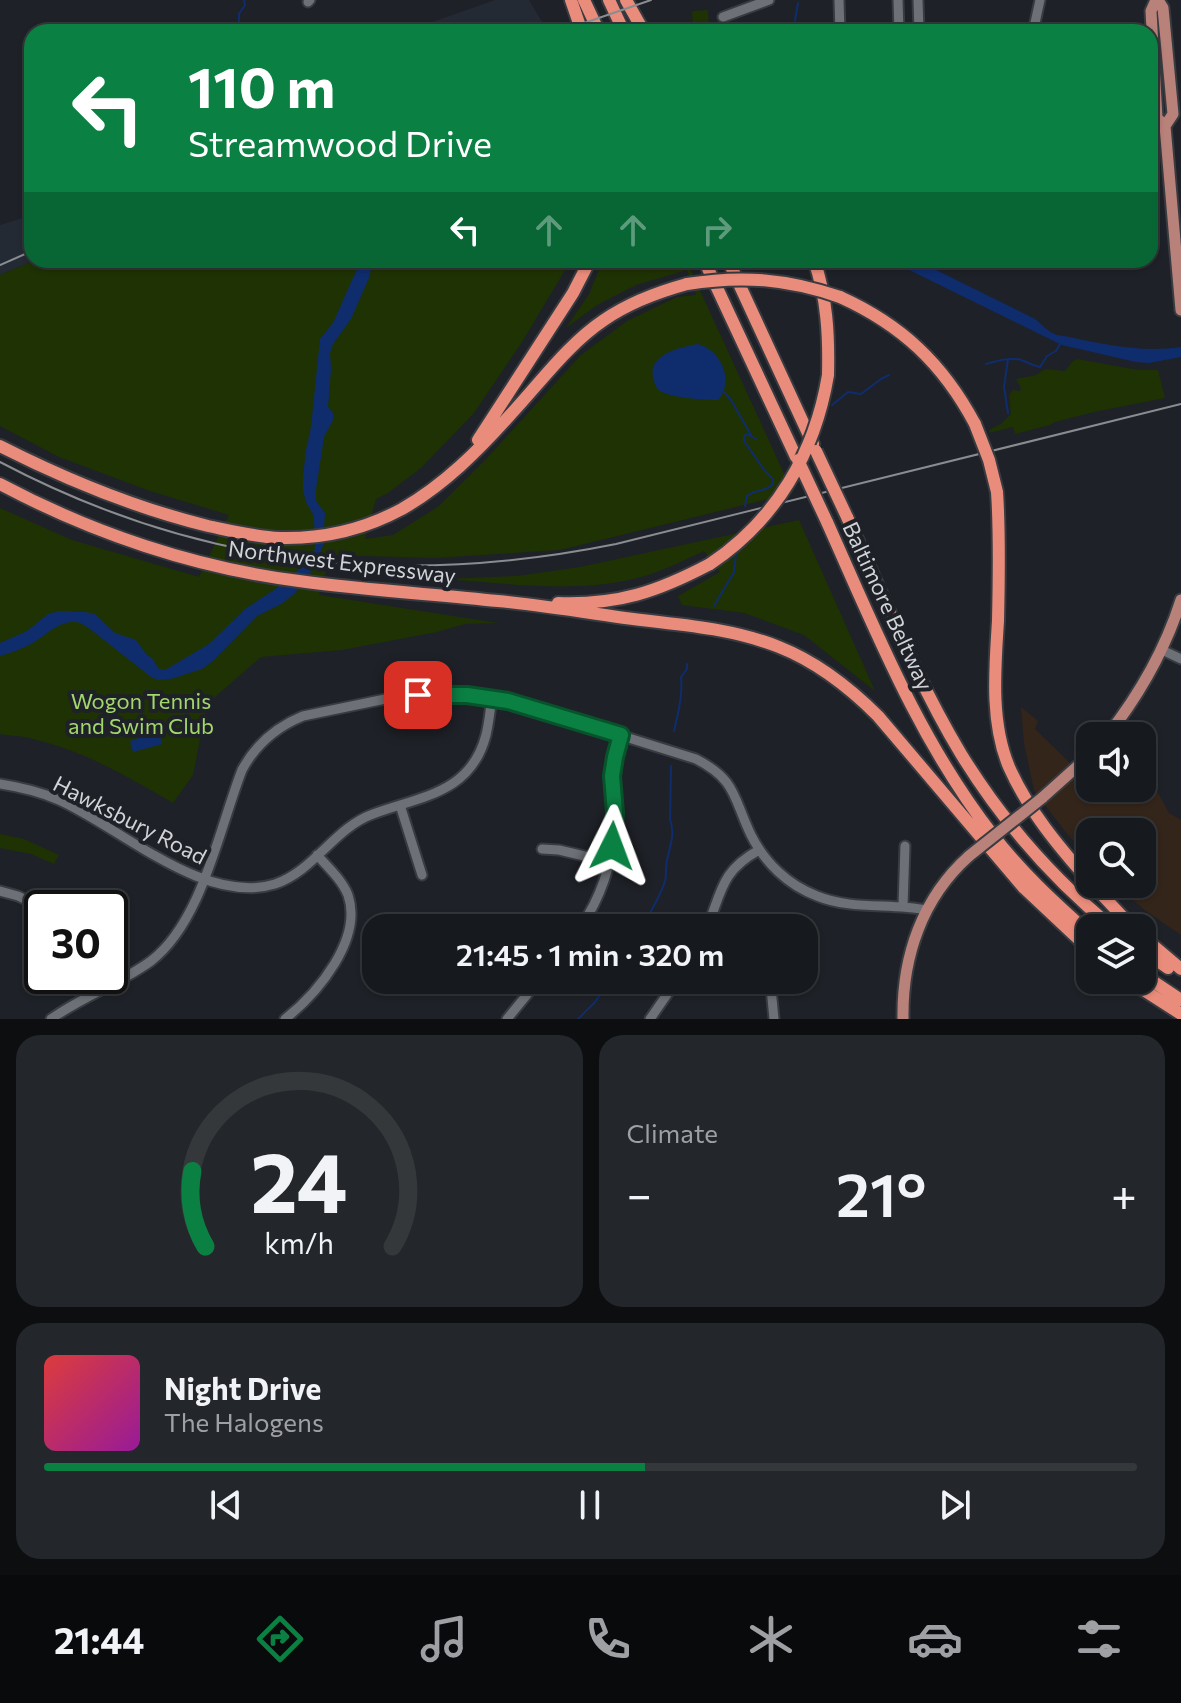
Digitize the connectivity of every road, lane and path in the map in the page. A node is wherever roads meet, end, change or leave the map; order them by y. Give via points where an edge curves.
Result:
1 (571, 0) edge
2 (584, 0) edge
3 (609, 0) edge
4 (626, 0) edge
5 (769, 0) edge
6 (839, 0) edge
7 (898, 0) edge
8 (918, 0) edge
9 (1040, 0) edge
10 (1157, 0) edge
11 (723, 17) dead end
12 (579, 24) edge
13 (595, 24) edge
14 (620, 24) edge
15 (640, 24) edge
16 (840, 24) edge
17 (899, 24) edge
18 (919, 24) edge
19 (1035, 24) edge
20 (1152, 24) edge
21 (1158, 119) edge
22 (586, 268) edge
23 (708, 268) edge
24 (732, 268) edge
25 (816, 268) edge
26 (1181, 310) edge
27 (0, 446) edge
28 (460, 465) junction
29 (0, 484) edge
30 (1181, 600) edge
31 (503, 601) junction
32 (1162, 650) junction
33 (1181, 659) edge
34 (492, 698) junction
35 (1118, 722) edge
36 (621, 735) junction
37 (1076, 768) edge
38 (0, 784) edge
39 (400, 805) junction
40 (905, 846) dead end
41 (542, 849) dead end
42 (759, 850) junction
43 (317, 855) junction
44 (610, 862) junction
45 (1076, 865) edge
46 (422, 875) dead end
47 (204, 878) junction
48 (0, 891) edge
49 (1105, 898) edge
50 (24, 899) edge
51 (903, 906) junction
52 (926, 910) junction
53 (588, 914) edge
54 (712, 914) edge
55 (1097, 914) edge
56 (1120, 914) edge
57 (1076, 921) edge
58 (1076, 937) edge
59 (1156, 948) edge
60 (1156, 960) edge
61 (1181, 969) edge
62 (128, 974) edge
63 (1181, 977) edge
64 (1156, 983) edge
65 (90, 994) edge
66 (528, 994) edge
67 (667, 994) edge
68 (772, 994) edge
69 (1150, 994) edge
70 (1181, 1000) edge
71 (1181, 1014) edge
72 (51, 1019) edge
73 (285, 1019) edge
74 (507, 1019) edge
75 (650, 1019) edge
76 (774, 1019) edge
77 (903, 1019) edge

1 - 12 highway
2 - 13 highway
3 - 14 highway
4 - 15 highway
5 - 11 street
6 - 16 street
7 - 17 street
8 - 18 street
9 - 19 street
10 - 20 main road
21 - 26 main road via 1165,126
22 - 28 highway
23 - 57 highway, Baltimore Beltway, bridge via 908,699 945,766 993,835
24 - 55 highway, Baltimore Beltway, bridge via 926,689 968,765 1025,842
25 - 31 highway, bridge via 828,322 828,375 821,411 789,483 745,535 710,564 635,596 571,603
27 - 28 highway, Northwest Expressway via 103,494 165,515 278,538 334,533 375,521 425,495
28 - 45 highway, bridge via 591,330 649,296 687,284 746,278 801,285 871,311 920,349 952,384 989,460 997,492 1000,556 998,720 1009,766 1026,799
29 - 31 highway, Northwest Expressway via 90,526 257,574
30 - 32 main road
31 - 58 highway via 730,632 817,666 878,716 1024,888
32 - 33 street
32 - 35 main road
34 - 36 street
34 - 39 street, Hawksbury Road via 486,735 461,779
34 - 47 street via 395,697 319,711 277,729 242,770
36 - 42 street via 696,759 717,772 731,787
36 - 44 street via 612,776
37 - 52 main road, bridge via 969,856
38 - 47 street, Hawksbury Road via 59,800
39 - 43 street, Hawksbury Road via 351,825
39 - 46 street
40 - 51 street
41 - 44 street
42 - 51 street via 786,878 822,898
42 - 54 street via 724,880
43 - 47 street, Hawksbury Road via 289,878 268,886 243,888
43 - 73 street via 348,895 349,934 316,990
44 - 53 street
47 - 62 street via 184,924 167,947
48 - 50 street
49 - 56 highway
51 - 52 street
52 - 77 main road via 907,963
59 - 61 highway
60 - 63 highway
64 - 70 highway
65 - 72 street
66 - 74 street
67 - 75 street
68 - 76 street
69 - 71 highway

